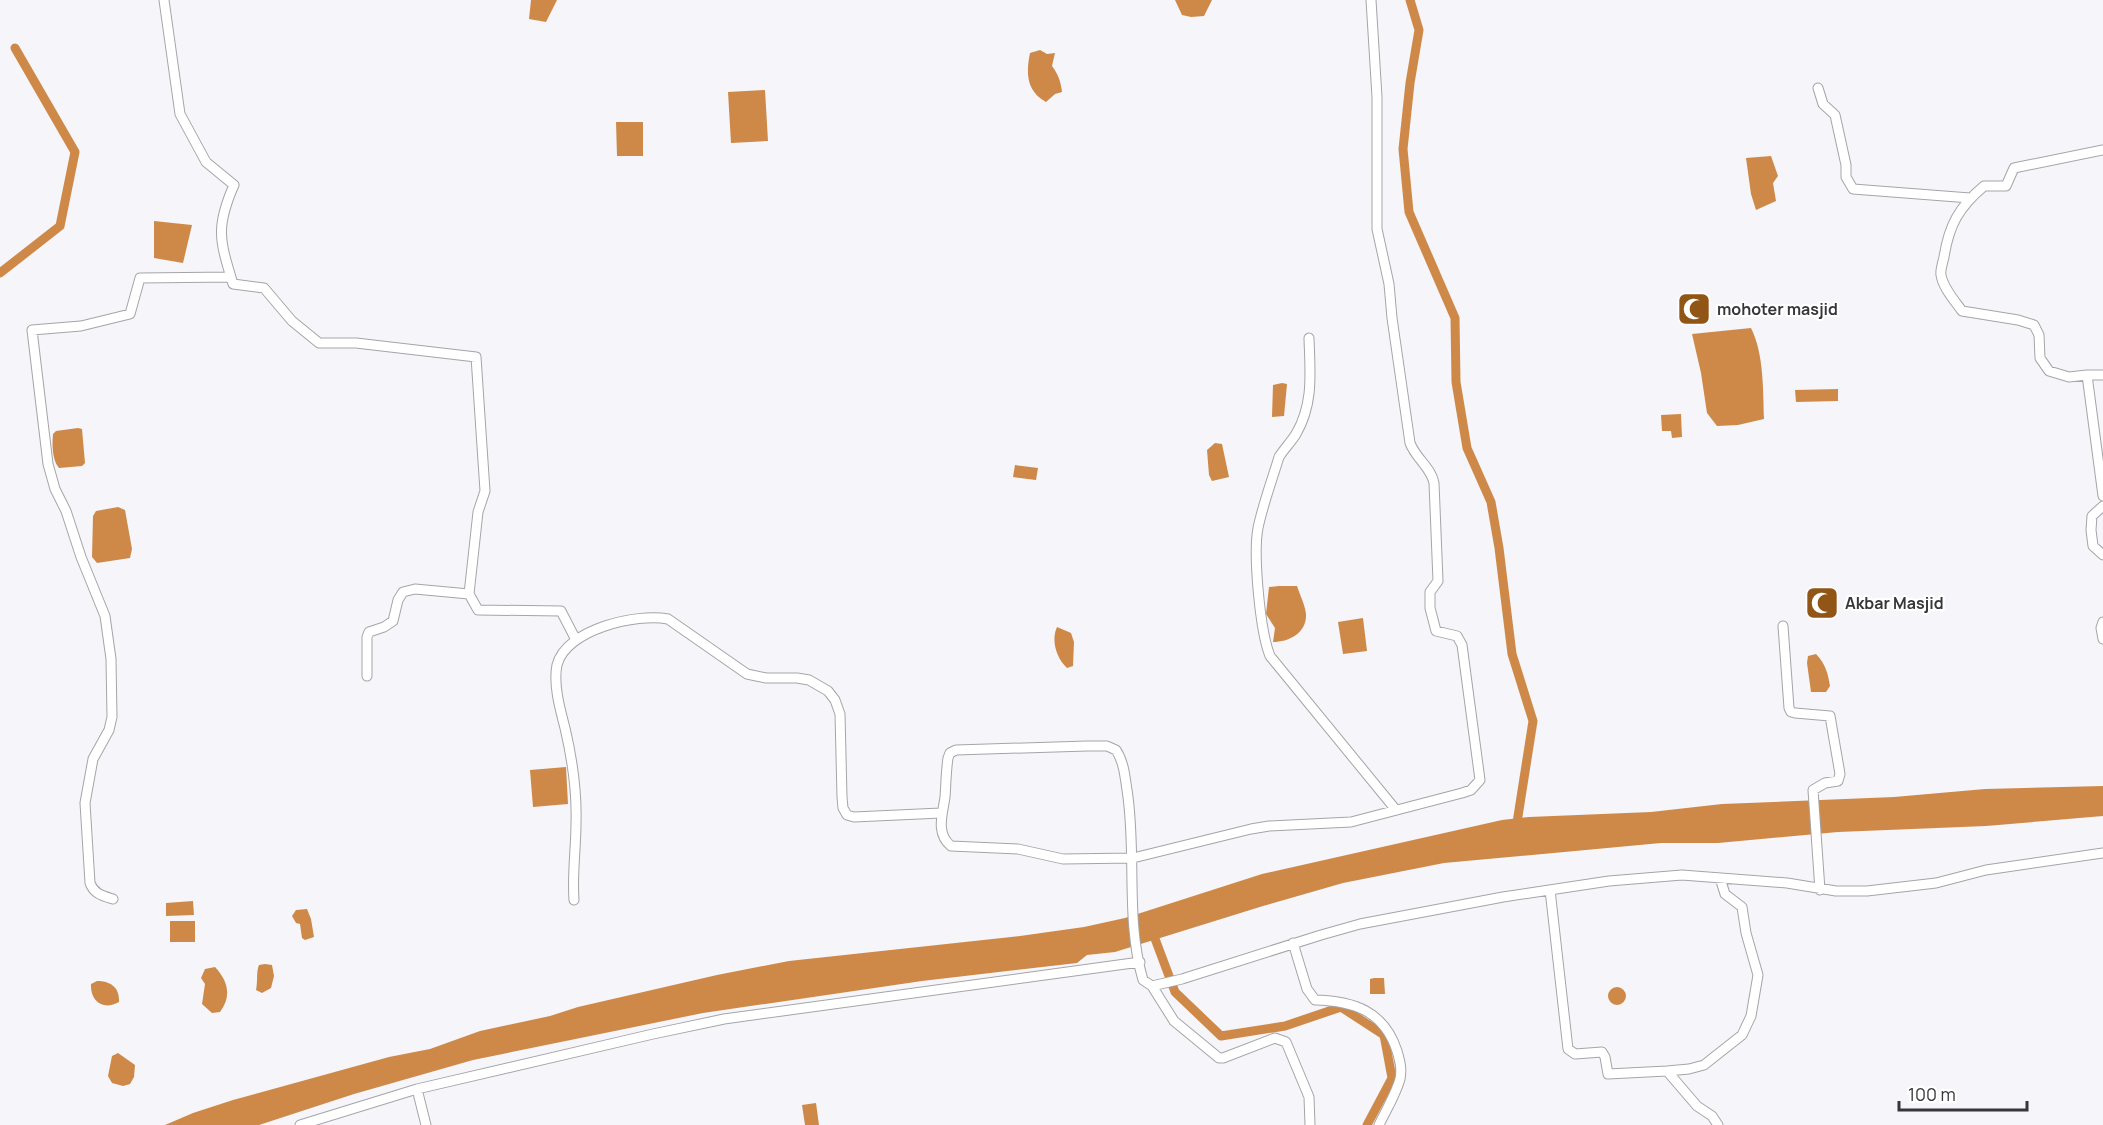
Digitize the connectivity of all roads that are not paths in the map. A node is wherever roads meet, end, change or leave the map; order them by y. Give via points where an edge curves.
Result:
1 (164, 0) edge
2 (1371, 0) edge
3 (1818, 88) dead end
4 (2103, 150) edge
5 (1970, 198) junction
6 (231, 277) junction
7 (1309, 338) dead end
8 (2087, 375) junction
9 (2103, 375) edge
10 (2103, 496) edge
11 (2103, 506) edge
12 (2103, 555) edge
13 (470, 594) junction
14 (2103, 622) edge
15 (1783, 626) dead end
16 (2103, 639) edge
17 (576, 640) junction
18 (368, 676) dead end
19 (1396, 810) junction
20 (941, 813) junction
21 (2103, 853) edge
22 (1133, 858) junction
23 (1720, 878) junction
24 (1550, 890) junction
25 (1820, 890) junction
26 (113, 899) dead end
27 (574, 900) dead end
28 (1293, 943) junction
29 (1140, 962) junction
30 (1156, 985) junction
31 (1667, 1071) junction
32 (417, 1089) junction
33 (300, 1125) edge
34 (426, 1125) edge
35 (1310, 1125) edge
36 (1379, 1125) edge
37 (1718, 1125) edge

1 - 6 street via 180,114 206,162 234,185 223,209 220,239
2 - 19 street via 1377,97 1378,238 1389,284 1410,443 1430,470 1434,483 1438,581 1430,592 1432,619 1436,632 1457,636 1462,645 1480,780 1471,790
3 - 5 street via 1822,104 1835,115 1846,177 1853,189
4 - 5 street via 2014,168 2006,186 1984,186
5 - 8 street via 1952,223 1946,242 1941,274 1949,293 1962,311 2034,325 2039,335 2040,358 2049,371 2069,377
6 - 13 street via 233,284 264,288 292,321 319,342 356,342 476,357 485,491 478,512
6 - 26 street via 140,278 130,314 81,326 32,330 48,464 105,616 111,659 112,717 93,759 85,803 90,883 99,895
7 - 19 street via 1308,405 1295,436 1279,457 1258,528 1259,601 1266,646 1270,656
8 - 9 street
8 - 10 street
11 - 12 street via 2092,516 2091,530 2093,546
13 - 17 street via 478,610 561,611
13 - 18 street via 415,589 403,592 393,621 369,632
14 - 16 street
15 - 25 street via 1791,712 1827,715 1832,720 1840,778 1813,790
17 - 20 street via 617,623 658,617 668,619 747,674 797,678 820,685 835,700 840,714 846,815 854,818
17 - 27 street via 557,665 573,778
19 - 22 street via 1351,822 1251,829
20 - 22 street via 945,840 951,846 1018,849 1063,859
20 - 22 street via 952,751 1107,746 1116,750 1122,765 1131,815
21 - 25 street via 1986,870 1923,885 1867,891
22 - 29 street via 1133,905
23 - 24 street via 1661,876
23 - 25 street
23 - 31 street via 1725,894 1742,907 1756,963 1758,975 1750,1016 1742,1035 1704,1065
24 - 28 street via 1360,924
24 - 31 street via 1568,1049 1575,1054 1602,1052 1608,1074
28 - 30 street
28 - 36 street via 1307,989 1315,1000 1338,1000 1376,1016 1394,1041 1401,1064 1400,1079
29 - 30 street via 1143,980
29 - 32 street via 724,1019
30 - 35 street via 1174,1021 1219,1058 1275,1038 1286,1042 1309,1097
31 - 37 street
32 - 33 street
32 - 34 street

